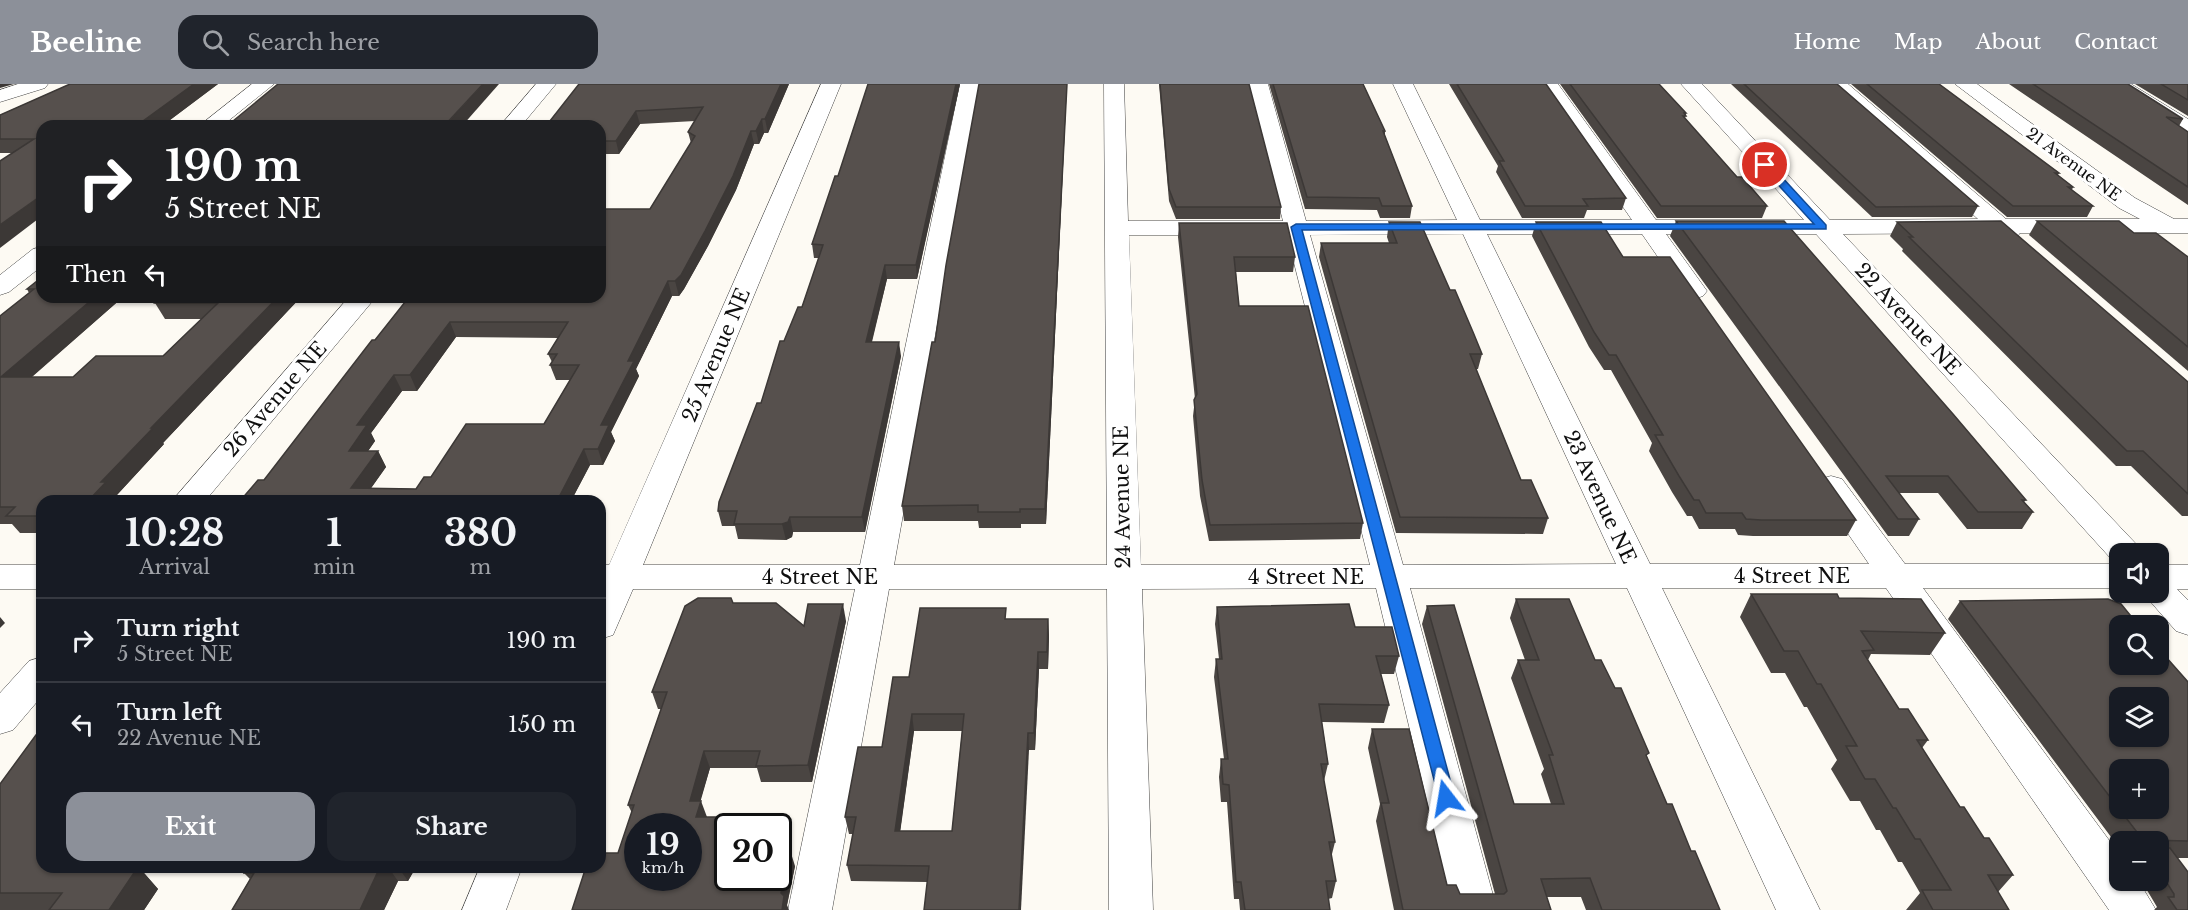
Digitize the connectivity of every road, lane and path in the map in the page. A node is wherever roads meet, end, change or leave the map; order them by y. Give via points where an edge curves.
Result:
1 (38, 84) edge
2 (264, 84) edge
3 (546, 84) edge
4 (831, 84) edge
5 (970, 84) edge
6 (1114, 84) edge
7 (1258, 84) edge
8 (1403, 84) edge
9 (1548, 84) edge
10 (1691, 84) edge
11 (1836, 84) edge
12 (1965, 84) edge
13 (2118, 84) edge
14 (0, 96) edge
15 (217, 120) edge
16 (515, 120) edge
17 (2188, 128) edge
18 (2001, 226) junction
19 (1296, 227) junction
20 (1472, 227) junction
21 (1649, 227) junction
22 (1822, 227) junction
23 (1118, 228) junction
24 (2182, 230) edge
25 (2030, 251) edge
26 (36, 260) edge
27 (0, 287) edge
28 (358, 303) edge
29 (1710, 314) edge
30 (1814, 461) edge
31 (193, 495) edge
32 (2116, 543) edge
33 (876, 576) junction
34 (1123, 576) junction
35 (1637, 576) junction
36 (1895, 576) junction
37 (2109, 576) edge
38 (2169, 576) edge
39 (0, 577) edge
40 (36, 577) edge
41 (610, 577) edge
42 (1390, 577) junction
43 (2188, 577) edge
44 (606, 597) edge
45 (2169, 602) edge
46 (2188, 622) edge
47 (36, 677) edge
48 (0, 719) edge
49 (499, 873) edge
50 (484, 910) edge
51 (810, 910) edge
52 (1131, 910) edge
53 (1475, 910) edge
54 (1798, 910) edge
55 (2134, 910) edge

1 - 14 street
2 - 15 street
3 - 16 street
4 - 41 street, 25 Avenue NE
5 - 33 street
6 - 23 street, 24 Avenue NE
7 - 19 street
8 - 20 street, 23 Avenue NE
9 - 21 street
10 - 22 street, 22 Avenue NE
11 - 18 street
12 - 24 street, 21 Avenue NE via 2127,203
13 - 17 street
18 - 22 street
18 - 24 street
18 - 25 street
19 - 20 street
19 - 23 street
19 - 42 street
20 - 21 street
20 - 35 street, 23 Avenue NE
21 - 22 street
21 - 29 street
22 - 32 street, 22 Avenue NE
23 - 34 street, 24 Avenue NE
26 - 27 street
28 - 31 street, 26 Avenue NE
30 - 36 street
33 - 34 street, 4 Street NE
33 - 41 street, 4 Street NE
33 - 51 street
34 - 42 street, 4 Street NE
34 - 52 street, 24 Avenue NE
35 - 36 street, 4 Street NE
35 - 42 street, 4 Street NE
35 - 54 street, 23 Avenue NE
36 - 37 street, 4 Street NE
36 - 55 street
38 - 43 street
39 - 40 street
41 - 44 street, 25 Avenue NE
42 - 53 street
45 - 46 street
47 - 48 street
49 - 50 street

